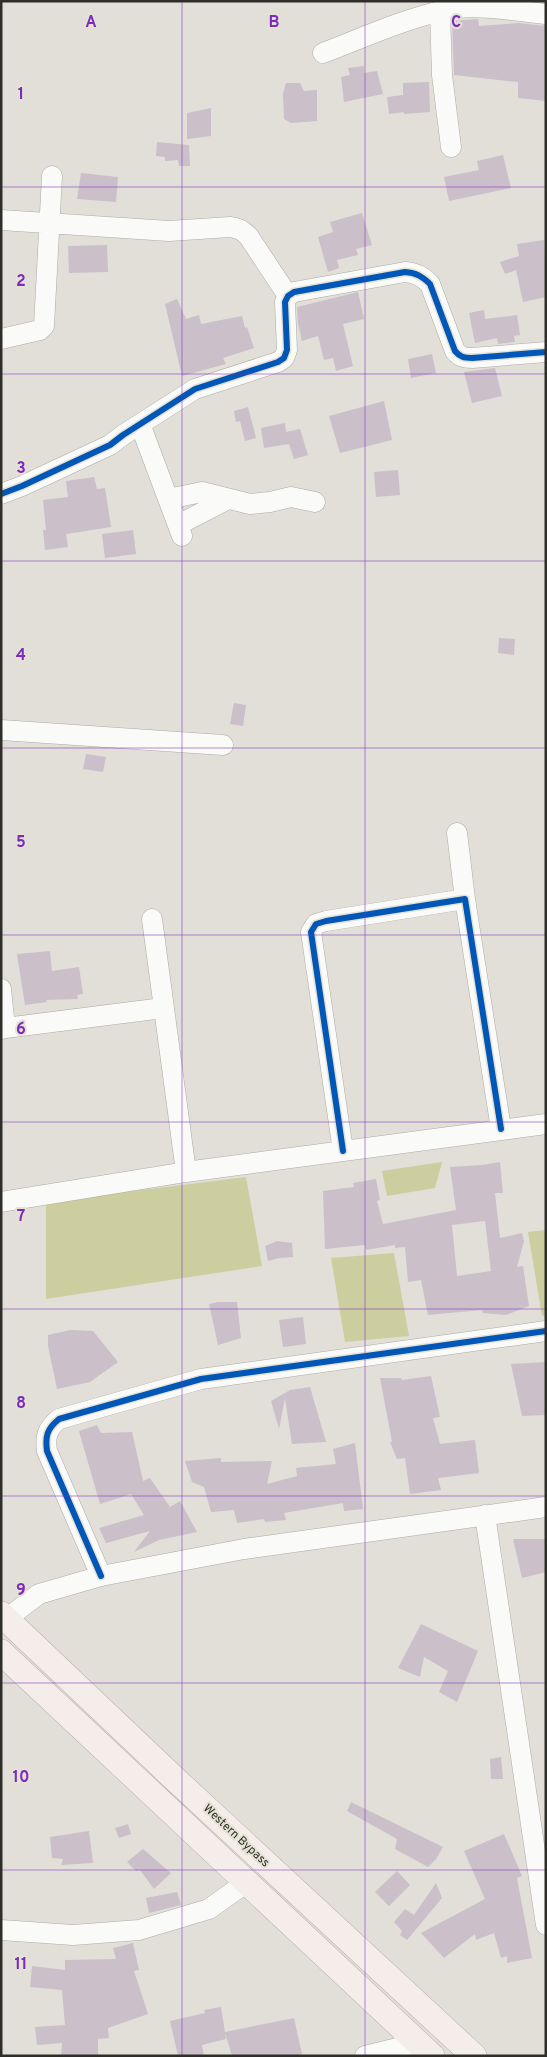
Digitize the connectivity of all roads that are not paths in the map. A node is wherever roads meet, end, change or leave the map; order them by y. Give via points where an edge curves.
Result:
1 (440, 12) junction
2 (546, 14) edge
3 (324, 53) dead end
4 (451, 147) dead end
5 (52, 176) dead end
6 (1, 220) edge
7 (50, 222) junction
8 (288, 296) junction
9 (1, 339) edge
10 (546, 352) edge
11 (140, 424) junction
12 (1, 494) edge
13 (168, 499) junction
14 (228, 499) junction
15 (315, 502) dead end
16 (1, 730) edge
17 (223, 745) dead end
18 (457, 833) dead end
19 (465, 899) junction
20 (152, 919) dead end
21 (1, 989) edge
22 (164, 1008) junction
23 (3, 1029) edge
24 (546, 1124) edge
25 (501, 1130) junction
26 (342, 1151) junction
27 (186, 1172) junction
28 (1, 1202) edge
29 (546, 1331) edge
30 (546, 1506) edge
31 (485, 1515) junction
32 (101, 1576) junction
33 (3, 1616) edge
34 (1, 1652) edge
35 (247, 1882) junction
36 (546, 1925) edge
37 (1, 1930) edge
38 (425, 2049) edge
39 (365, 2056) edge
40 (474, 2056) edge

1 - 2 street via 475,8
1 - 3 street via 389,26
1 - 4 street via 442,75
5 - 7 street
6 - 7 street
7 - 8 street via 168,231 237,228 249,237
7 - 9 street via 44,326 40,330
8 - 10 street via 294,292 404,272 414,273 430,284 455,351 464,358
8 - 11 street via 285,302 288,350 284,358 196,389
11 - 12 street via 110,445
11 - 13 street
13 - 14 street via 202,492
13 - 14 street via 180,531
14 - 15 street via 250,504 291,498
16 - 17 street
18 - 19 street
19 - 25 street
19 - 26 street via 326,921 316,924 311,932
20 - 22 street
21 - 23 street
22 - 23 street
22 - 27 street
24 - 25 street
25 - 26 street
26 - 27 street
27 - 28 street
29 - 32 street via 201,1379 59,1419 49,1427 47,1451
30 - 31 street
31 - 32 street via 244,1549
31 - 36 street
32 - 33 street via 39,1594
33 - 40 main road, Western Bypass
34 - 35 main road, Western Bypass
35 - 37 street via 208,1909 139,1930 73,1935
35 - 38 main road, Western Bypass
38 - 39 street

